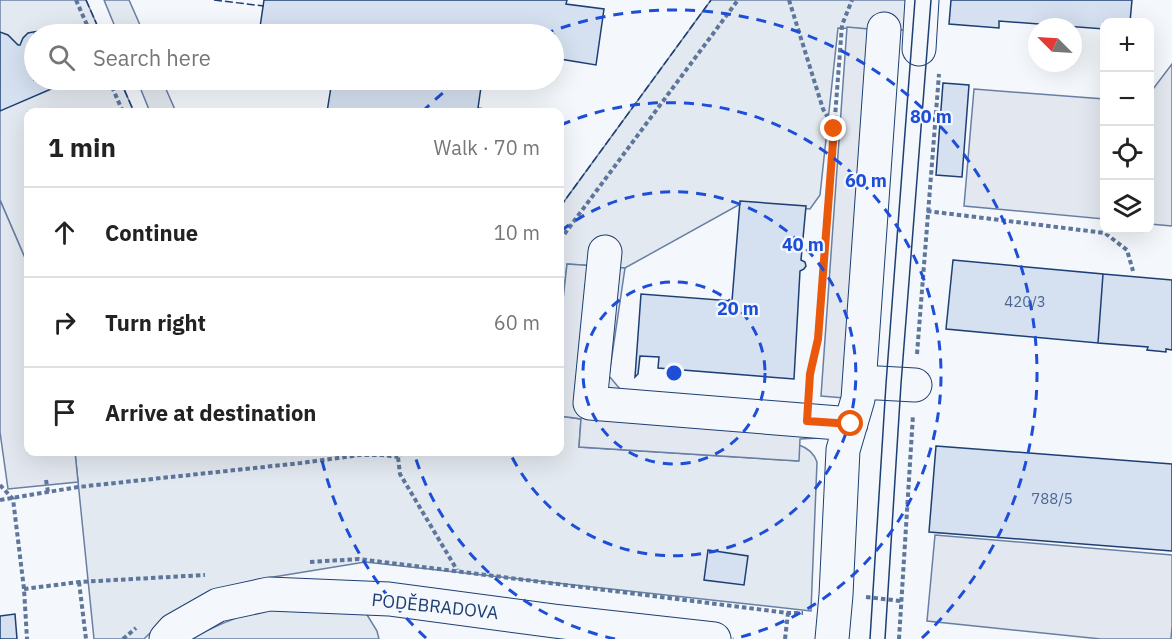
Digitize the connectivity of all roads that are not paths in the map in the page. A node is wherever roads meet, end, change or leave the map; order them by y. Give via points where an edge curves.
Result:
1 (922, 0) edge
2 (884, 29) dead end
3 (929, 60) road end
4 (605, 252) dead end
5 (860, 382) junction
6 (915, 385) road end
7 (851, 424) junction
8 (166, 639) edge
9 (714, 639) edge
10 (832, 639) edge

1 - 3 street
2 - 5 street
4 - 7 street via 590,404
5 - 6 street
5 - 7 street
7 - 10 street via 843,450
8 - 9 street, PODĚBRADOVA via 174,630 218,605 269,594 389,599

